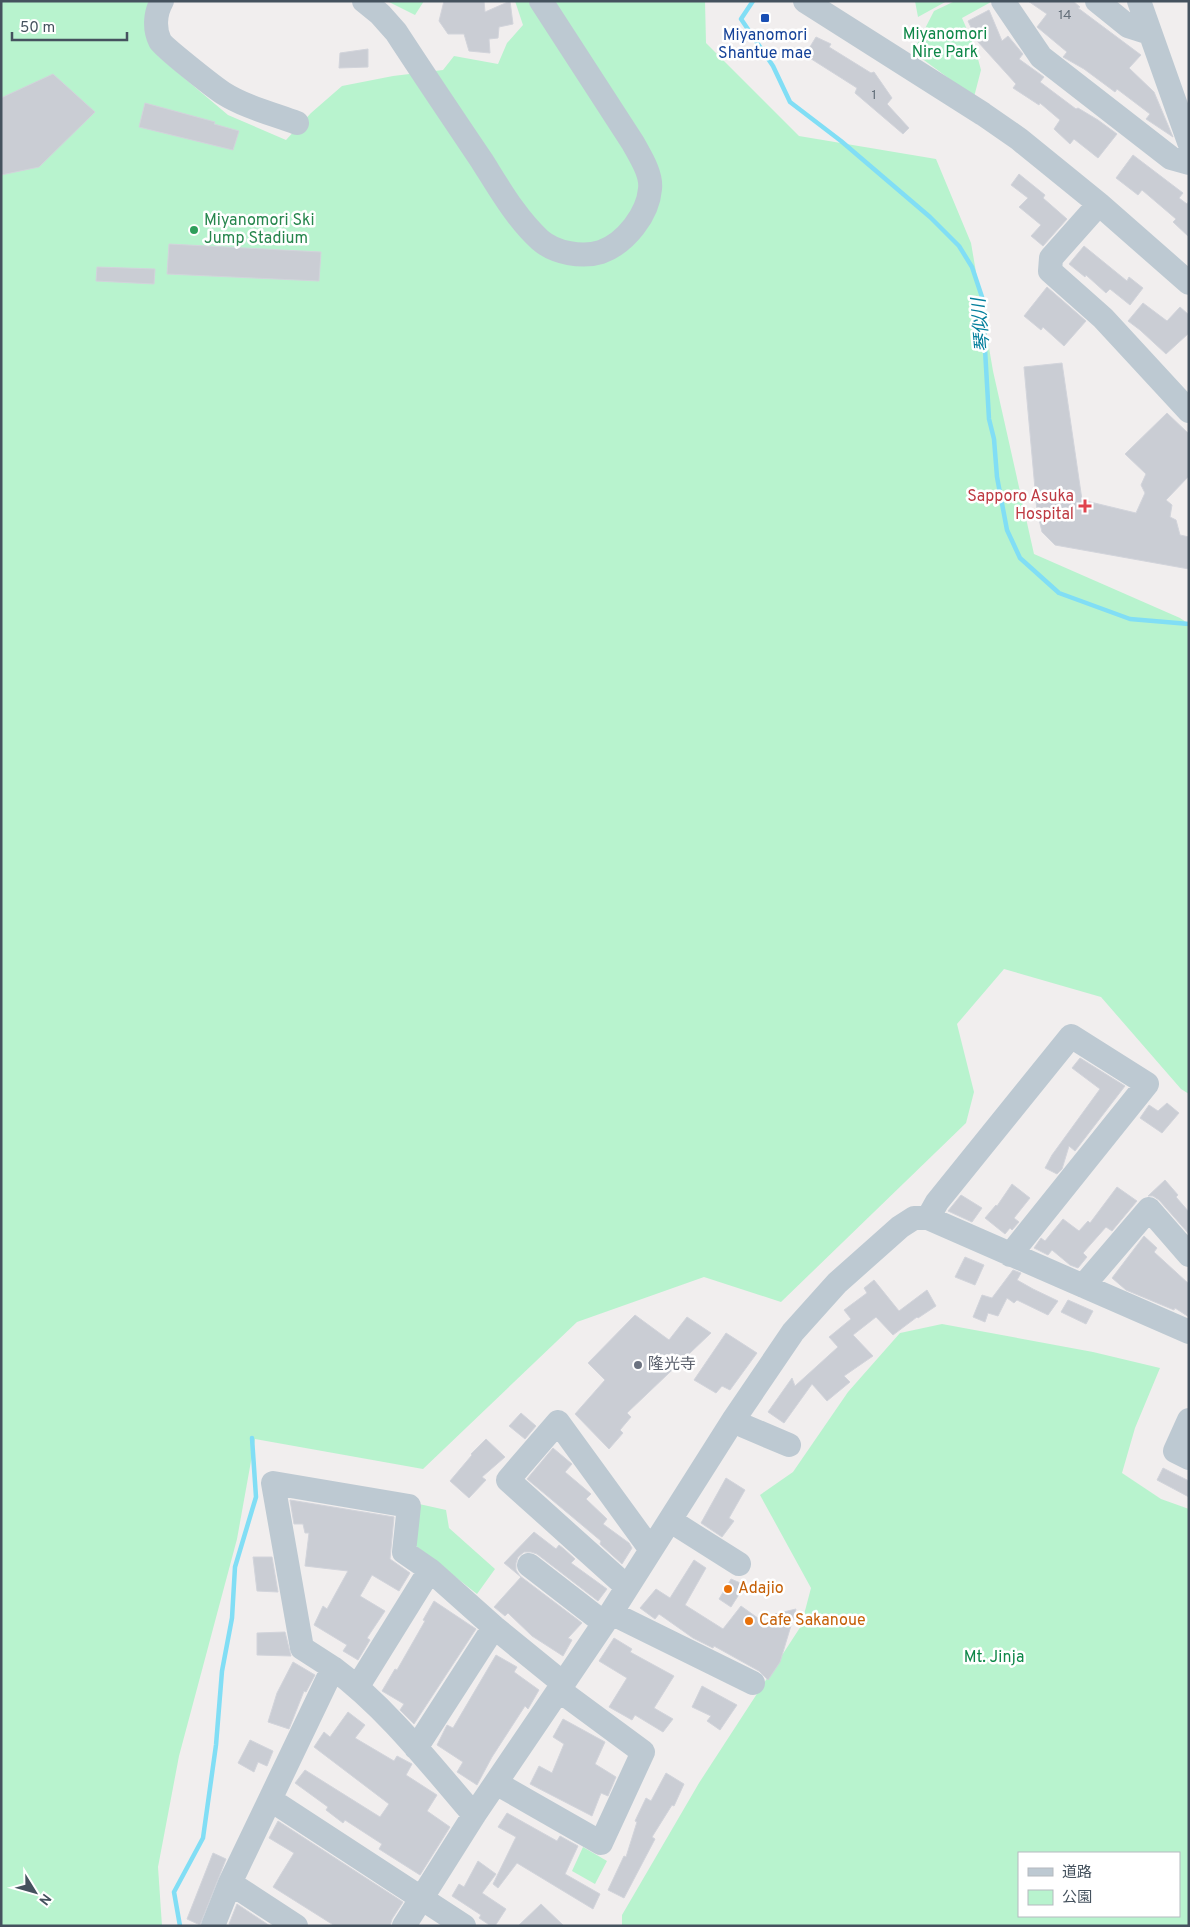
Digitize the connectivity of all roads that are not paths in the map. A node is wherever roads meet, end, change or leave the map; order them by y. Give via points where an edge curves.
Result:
1 (162, 1) edge
2 (364, 1) edge
3 (541, 1) edge
4 (805, 1) edge
5 (1003, 1) edge
6 (1098, 1) edge
7 (1140, 1) edge
8 (1150, 33) junction
9 (297, 123) dead end
10 (1186, 130) edge
11 (1189, 163) edge
12 (1099, 204) junction
13 (1189, 283) edge
14 (1189, 411) edge
15 (928, 1218) junction
16 (1010, 1254) junction
17 (1189, 1254) edge
18 (1083, 1286) junction
19 (1189, 1332) edge
20 (734, 1419) junction
21 (1189, 1420) edge
22 (789, 1445) dead end
23 (1189, 1458) edge
24 (671, 1521) junction
25 (651, 1550) junction
26 (739, 1564) dead end
27 (529, 1565) dead end
28 (430, 1570) junction
29 (627, 1587) junction
30 (607, 1618) junction
31 (494, 1627) junction
32 (333, 1668) junction
33 (753, 1683) dead end
34 (358, 1686) junction
35 (561, 1687) junction
36 (416, 1748) junction
37 (496, 1784) junction
38 (271, 1800) junction
39 (474, 1815) junction
40 (230, 1883) junction
41 (421, 1898) junction
42 (213, 1926) edge
43 (296, 1926) edge
44 (404, 1926) edge
45 (464, 1926) edge

1 - 9 street via 157,9 156,27 161,42 222,92
2 - 3 street via 396,32 515,211 541,240 557,250 578,254 601,252 634,228 645,209 651,187 633,143
4 - 12 street via 983,114 1040,154
5 - 11 street via 1041,57 1170,158
6 - 8 street via 1128,26
7 - 8 street
8 - 10 street
12 - 13 street
12 - 14 street via 1052,258 1050,271 1103,318
15 - 16 street
15 - 16 street via 937,1202 1071,1036 1147,1084
15 - 20 street via 914,1218 900,1226 838,1283 793,1332
16 - 18 street
17 - 18 street via 1150,1209
18 - 19 street
20 - 22 street
20 - 24 street
21 - 23 street via 1175,1452
24 - 25 street
24 - 26 street
25 - 29 street
25 - 29 street via 558,1422 508,1480
27 - 30 street
28 - 31 street
28 - 32 street via 404,1552 409,1506 273,1483 302,1648
28 - 34 street
29 - 30 street
30 - 33 street
30 - 35 street
31 - 35 street
31 - 36 street
32 - 34 street
32 - 38 street
34 - 36 street
35 - 37 street
35 - 37 street via 642,1752 601,1843
36 - 39 street
37 - 39 street
38 - 40 street
38 - 41 street
39 - 41 street
40 - 42 street
40 - 43 street
41 - 44 street
41 - 45 street

